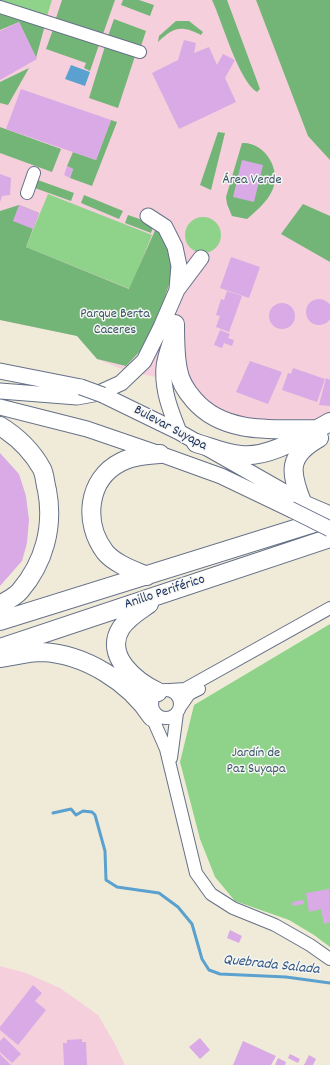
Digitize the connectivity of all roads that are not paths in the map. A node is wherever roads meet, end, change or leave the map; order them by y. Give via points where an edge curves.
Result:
1 (0, 7) edge
2 (140, 52) dead end
3 (34, 173) dead end
4 (27, 193) dead end
5 (148, 216) dead end
6 (177, 290) junction
7 (175, 324) junction
8 (0, 371) edge
9 (0, 391) edge
10 (0, 407) edge
11 (0, 426) edge
12 (326, 428) edge
13 (180, 432) junction
14 (196, 443) junction
15 (160, 454) junction
16 (299, 505) junction
17 (330, 514) edge
18 (330, 518) edge
19 (330, 529) edge
20 (330, 538) edge
21 (147, 576) junction
22 (168, 592) junction
23 (0, 606) edge
24 (330, 608) edge
25 (306, 620) junction
26 (0, 621) edge
27 (0, 648) edge
28 (0, 658) edge
29 (164, 691) junction
30 (178, 710) junction
31 (154, 718) junction
32 (174, 728) junction
33 (170, 765) junction
34 (330, 959) edge

1 - 2 street
3 - 4 street
5 - 6 main road via 165,227 175,247 179,266
6 - 7 main road via 204,257 177,314
6 - 9 main road via 144,361 121,382 99,393 77,397
7 - 12 highway via 178,370 182,383 199,406 217,419 236,426
7 - 13 main road via 164,367 169,406
8 - 13 main road, Bulevar Suyapa, bridge via 81,387
10 - 15 main road, Bulevar Suyapa via 80,427
11 - 23 highway via 27,447 43,471 50,517 46,544 34,571 19,592
12 - 14 highway via 264,452 241,455
12 - 16 highway via 295,461 292,474
13 - 14 main road, Bulevar Suyapa
14 - 16 main road, Bulevar Suyapa
15 - 16 main road, Bulevar Suyapa
15 - 21 highway via 134,457 120,462 107,472 93,494 91,509 92,526 106,552 117,562
16 - 17 main road, Bulevar Suyapa
16 - 19 main road, Bulevar Suyapa, bridge
18 - 21 highway, Anillo Periférico
20 - 22 highway, Anillo Periférico
21 - 26 highway, Anillo Periférico
22 - 27 highway, Anillo Periférico
22 - 29 highway via 132,616 121,628 117,638 119,656 132,676
24 - 25 street
25 - 29 street via 185,688
25 - 30 street via 302,629 189,694
28 - 31 highway via 41,652 70,657 94,666 119,682
29 - 30 street via 178,696
29 - 31 street via 152,700
30 - 31 street via 167,718 156,714
30 - 32 street
31 - 32 street via 165,731
31 - 33 street
32 - 33 street
33 - 34 street via 196,873 211,894 233,908 275,925

